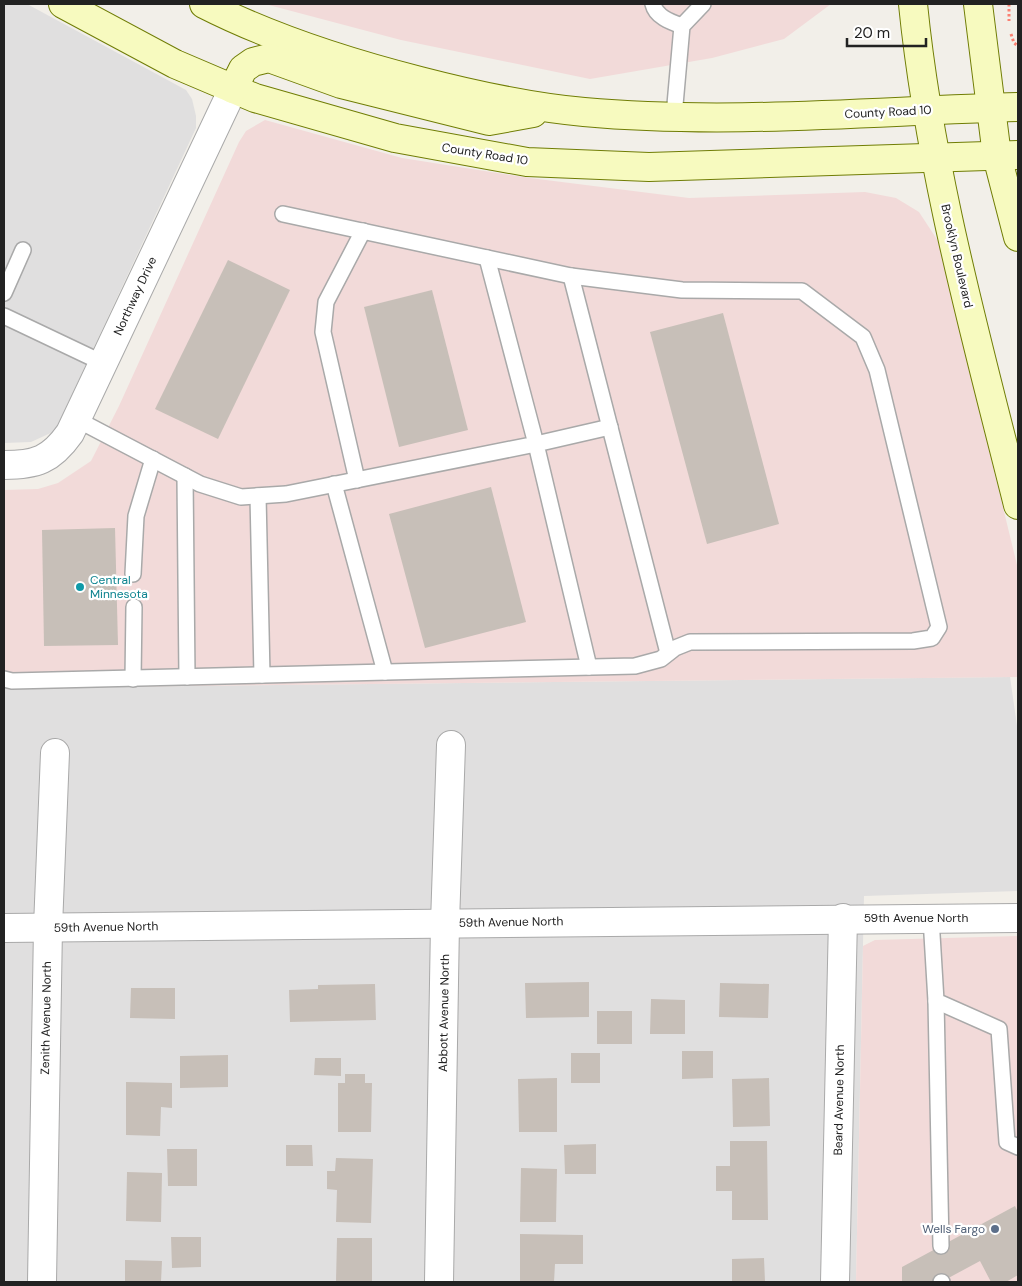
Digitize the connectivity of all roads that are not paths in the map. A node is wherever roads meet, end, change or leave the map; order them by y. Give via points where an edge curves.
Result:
1 (63, 4) edge
2 (204, 4) edge
3 (653, 4) edge
4 (703, 4) edge
5 (913, 4) edge
6 (978, 4) edge
7 (682, 26) junction
8 (233, 89) junction
9 (1018, 107) edge
10 (990, 108) junction
11 (559, 109) junction
12 (926, 110) junction
13 (674, 116) junction
14 (1008, 155) edge
15 (935, 157) junction
16 (283, 214) dead end
17 (363, 231) junction
18 (1018, 237) edge
19 (23, 250) dead end
20 (487, 258) junction
21 (571, 276) junction
22 (4, 293) edge
23 (4, 316) edge
24 (103, 363) junction
25 (76, 419) junction
26 (610, 427) junction
27 (536, 444) junction
28 (153, 460) junction
29 (4, 465) edge
30 (185, 476) junction
31 (357, 480) junction
32 (334, 484) junction
33 (258, 496) junction
34 (1018, 505) edge
35 (133, 574) dead end
36 (134, 607) dead end
37 (668, 653) junction
38 (589, 667) junction
39 (386, 672) junction
40 (262, 675) junction
41 (187, 677) junction
42 (4, 679) edge
43 (133, 679) junction
44 (451, 745) dead end
45 (55, 753) dead end
46 (843, 918) junction
47 (931, 918) junction
48 (1018, 918) edge
49 (445, 922) junction
50 (48, 927) junction
51 (4, 928) edge
52 (936, 1001) junction
53 (1018, 1147) edge
54 (941, 1246) dead end
55 (42, 1282) edge
56 (439, 1282) edge
57 (835, 1282) edge

1 - 8 main road, County Road 10 via 175,64
2 - 11 main road, County Road 10 via 289,43 345,61 478,96
3 - 7 lane via 654,10
4 - 7 lane
5 - 12 main road, Brooklyn Boulevard
6 - 10 main road
7 - 13 lane
8 - 11 main road via 243,69 253,62 269,58 341,84 489,121
8 - 15 main road, County Road 10 via 395,138 528,162 649,167
8 - 24 street, Northway Drive
9 - 10 main road, County Road 10
10 - 12 main road, County Road 10
10 - 14 main road
11 - 13 main road, County Road 10
12 - 13 main road, County Road 10 via 788,116
12 - 15 main road, Brooklyn Boulevard
14 - 15 main road, County Road 10
14 - 18 main road
15 - 34 main road, Brooklyn Boulevard
16 - 17 lane
17 - 20 lane
17 - 31 lane via 326,302 323,332
19 - 22 lane
20 - 21 lane
20 - 27 lane
21 - 26 lane
21 - 37 lane via 682,290 802,291 863,337 877,370 939,627 932,638 913,641 690,642
23 - 24 lane
24 - 25 street, Northway Drive
25 - 28 lane
25 - 29 street, Northway Drive via 58,450 42,460
26 - 27 lane
26 - 37 lane
27 - 31 lane
27 - 38 lane
28 - 30 lane
28 - 35 lane via 136,516
30 - 33 lane via 241,497
30 - 41 lane
31 - 32 lane
32 - 33 lane
32 - 39 lane
33 - 40 lane
36 - 43 lane
37 - 38 lane via 662,659 635,666
38 - 39 lane
39 - 40 lane
40 - 41 lane
41 - 43 lane
42 - 43 lane
44 - 49 street, Abbott Avenue North
45 - 50 street, Zenith Avenue North
46 - 47 street, 59th Avenue North
46 - 49 street, 59th Avenue North
46 - 57 street, Beard Avenue North
47 - 48 street, 59th Avenue North
47 - 52 lane
49 - 50 street, 59th Avenue North
49 - 56 street, Abbott Avenue North
50 - 51 street, 59th Avenue North
50 - 55 street, Zenith Avenue North
52 - 53 lane via 999,1029 1007,1142
52 - 54 lane

